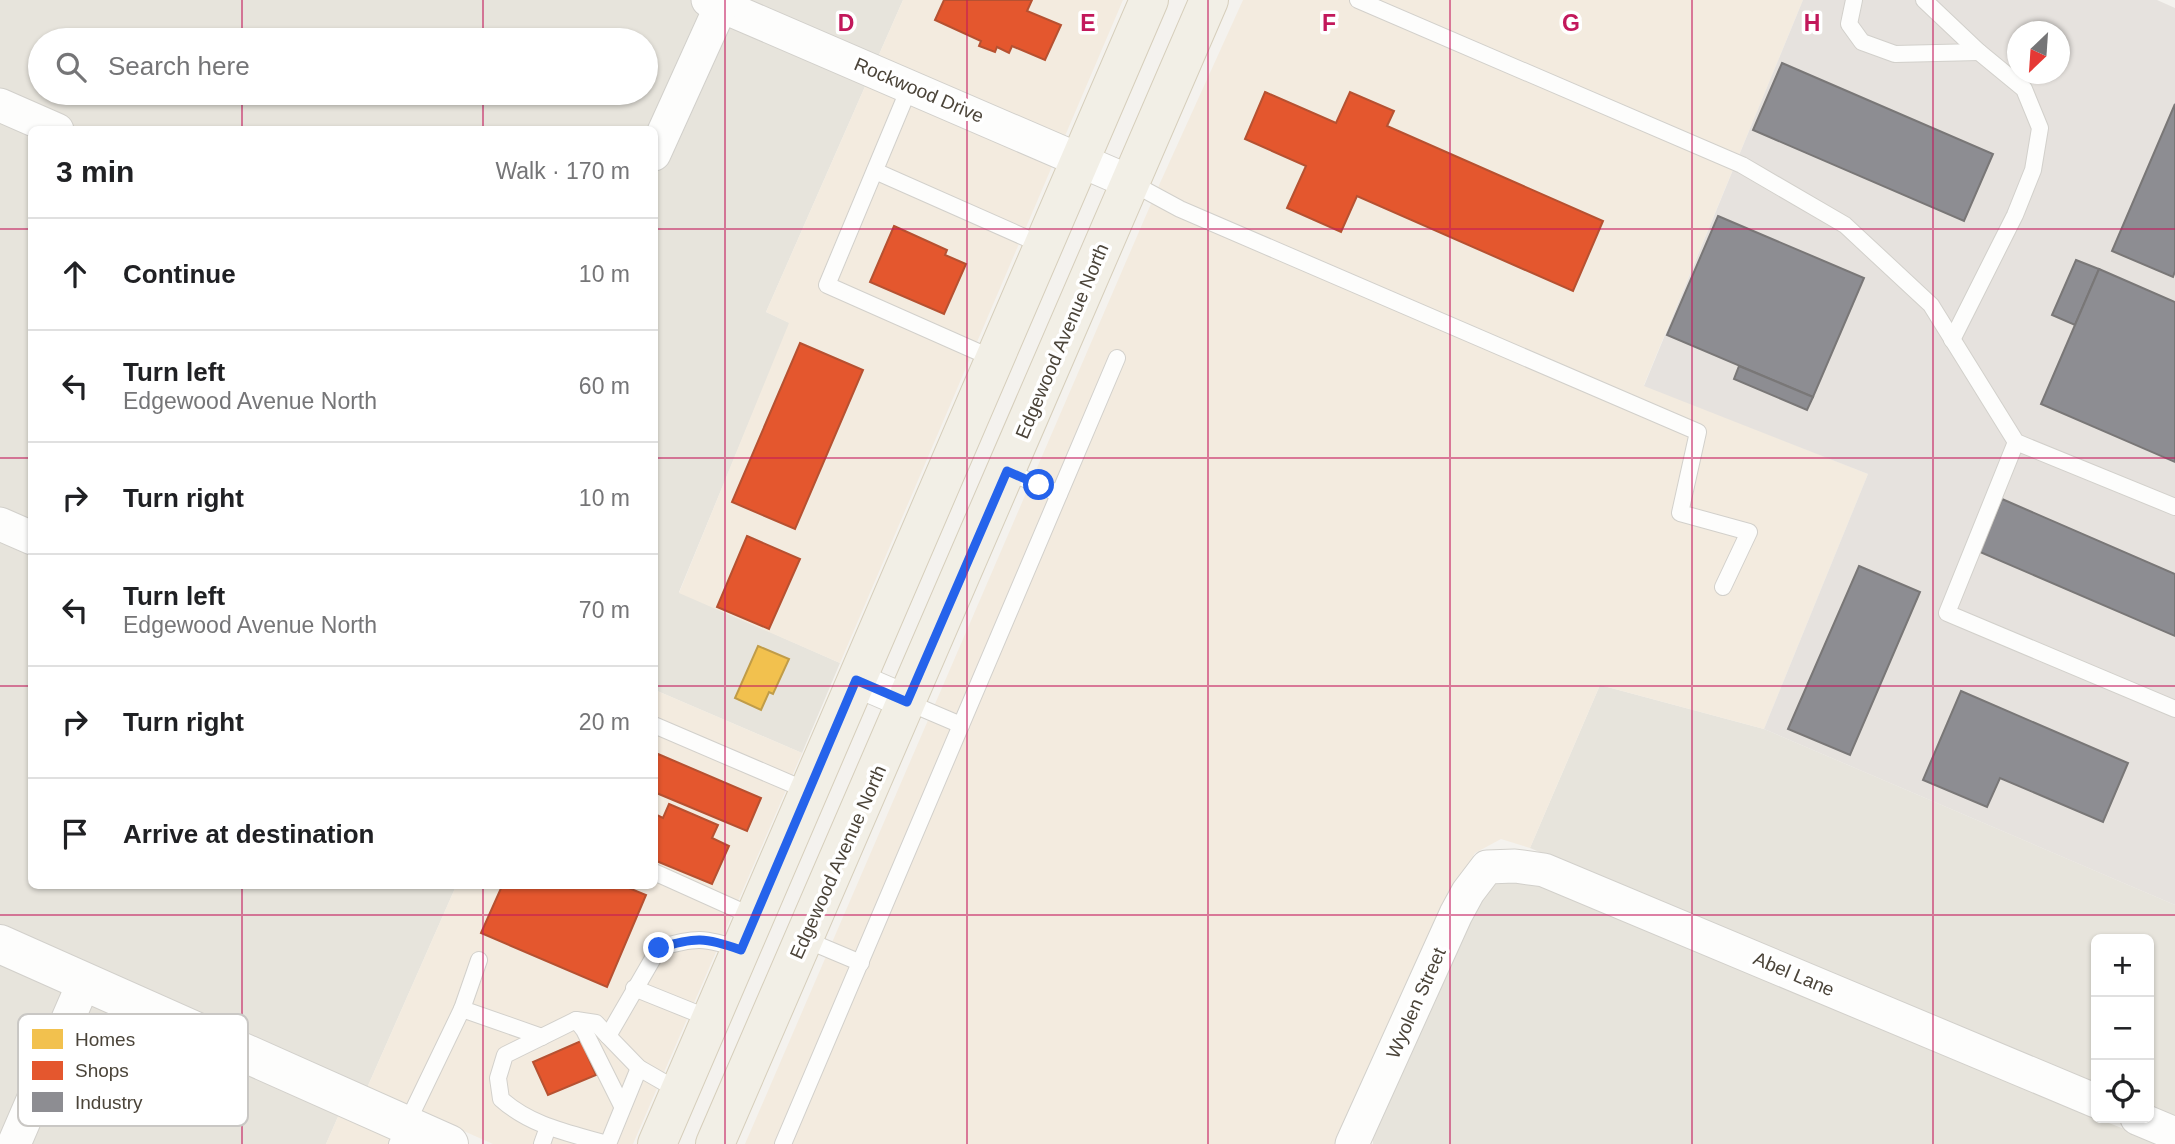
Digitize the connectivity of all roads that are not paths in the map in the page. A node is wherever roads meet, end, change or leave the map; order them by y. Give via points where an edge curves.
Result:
1 (1149, 0) edge
2 (1209, 0) edge
3 (1358, 0) edge
4 (1854, 0) edge
5 (1924, 0) edge
6 (715, 3) edge
7 (1979, 52) junction
8 (911, 86) junction
9 (0, 105) edge
10 (48, 126) edge
11 (658, 144) edge
12 (1080, 158) junction
13 (875, 172) junction
14 (1130, 182) junction
15 (1042, 245) junction
16 (1952, 340) junction
17 (1117, 358) dead end
18 (994, 359) junction
19 (2016, 442) junction
20 (1007, 471) junction
21 (1059, 494) junction
22 (2175, 508) edge
23 (0, 524) edge
24 (28, 536) edge
25 (1724, 587) dead end
26 (856, 680) junction
27 (907, 702) junction
28 (2175, 709) edge
29 (961, 725) junction
30 (658, 727) edge
31 (808, 791) junction
32 (1487, 867) joint
33 (658, 875) edge
34 (747, 933) junction
35 (804, 939) junction
36 (0, 944) edge
37 (479, 960) dead end
38 (860, 963) junction
39 (84, 982) junction
40 (634, 988) junction
41 (462, 1009) junction
42 (70, 1014) edge
43 (151, 1014) edge
44 (711, 1019) junction
45 (576, 1020) junction
46 (608, 1036) junction
47 (542, 1037) junction
48 (248, 1061) edge
49 (639, 1068) junction
50 (680, 1091) junction
51 (2091, 1099) edge
52 (622, 1106) junction
53 (2149, 1123) edge
54 (21, 1126) edge
55 (548, 1127) junction
56 (401, 1134) edge
57 (2175, 1134) edge
58 (13, 1144) edge
59 (449, 1144) edge
60 (542, 1144) edge
61 (608, 1144) edge
62 (657, 1144) edge
63 (715, 1144) edge
64 (783, 1144) edge
65 (1352, 1144) edge

1 - 12 main road
2 - 14 main road, Edgewood Avenue North
3 - 16 lane via 1742,165 1845,226 1931,305
4 - 7 lane via 1849,24 1862,42 1895,54
5 - 7 lane
6 - 8 street, Rockwood Drive
6 - 11 street
7 - 16 lane via 2024,89 2040,128 2033,170 2015,215
8 - 12 street, Rockwood Drive
8 - 13 lane
9 - 10 street
12 - 14 street, Rockwood Drive
12 - 15 main road
13 - 15 lane
13 - 18 lane via 827,285
14 - 20 main road, Edgewood Avenue North
14 - 25 lane via 1193,215 1698,432 1680,513 1749,532
15 - 18 main road
16 - 19 lane
17 - 21 lane
18 - 26 main road
19 - 22 lane
19 - 28 lane via 1947,613
20 - 21 lane
20 - 27 main road, Edgewood Avenue North
21 - 29 lane
23 - 24 street
26 - 27 street
26 - 31 main road
27 - 29 lane
27 - 35 main road, Edgewood Avenue North
29 - 38 lane
30 - 31 lane
31 - 34 main road
32 - 51 street, Abel Lane via 1544,870
32 - 65 street, Wyolen Street via 1456,914
33 - 34 lane
34 - 40 lane via 693,938 659,948
34 - 44 main road
35 - 38 lane
35 - 63 main road, Edgewood Avenue North
36 - 39 street
37 - 41 lane
38 - 64 lane
39 - 42 street
39 - 43 street
40 - 44 lane
40 - 46 lane
41 - 47 lane
41 - 56 lane
44 - 50 main road
45 - 46 lane via 596,1023
45 - 47 lane
45 - 52 lane
46 - 49 lane
47 - 55 lane via 505,1055 498,1078 500,1099 518,1115
48 - 56 street
49 - 50 lane
49 - 52 lane
50 - 62 main road
52 - 61 lane
53 - 57 street
54 - 58 street
55 - 60 lane
55 - 61 lane
56 - 59 street

